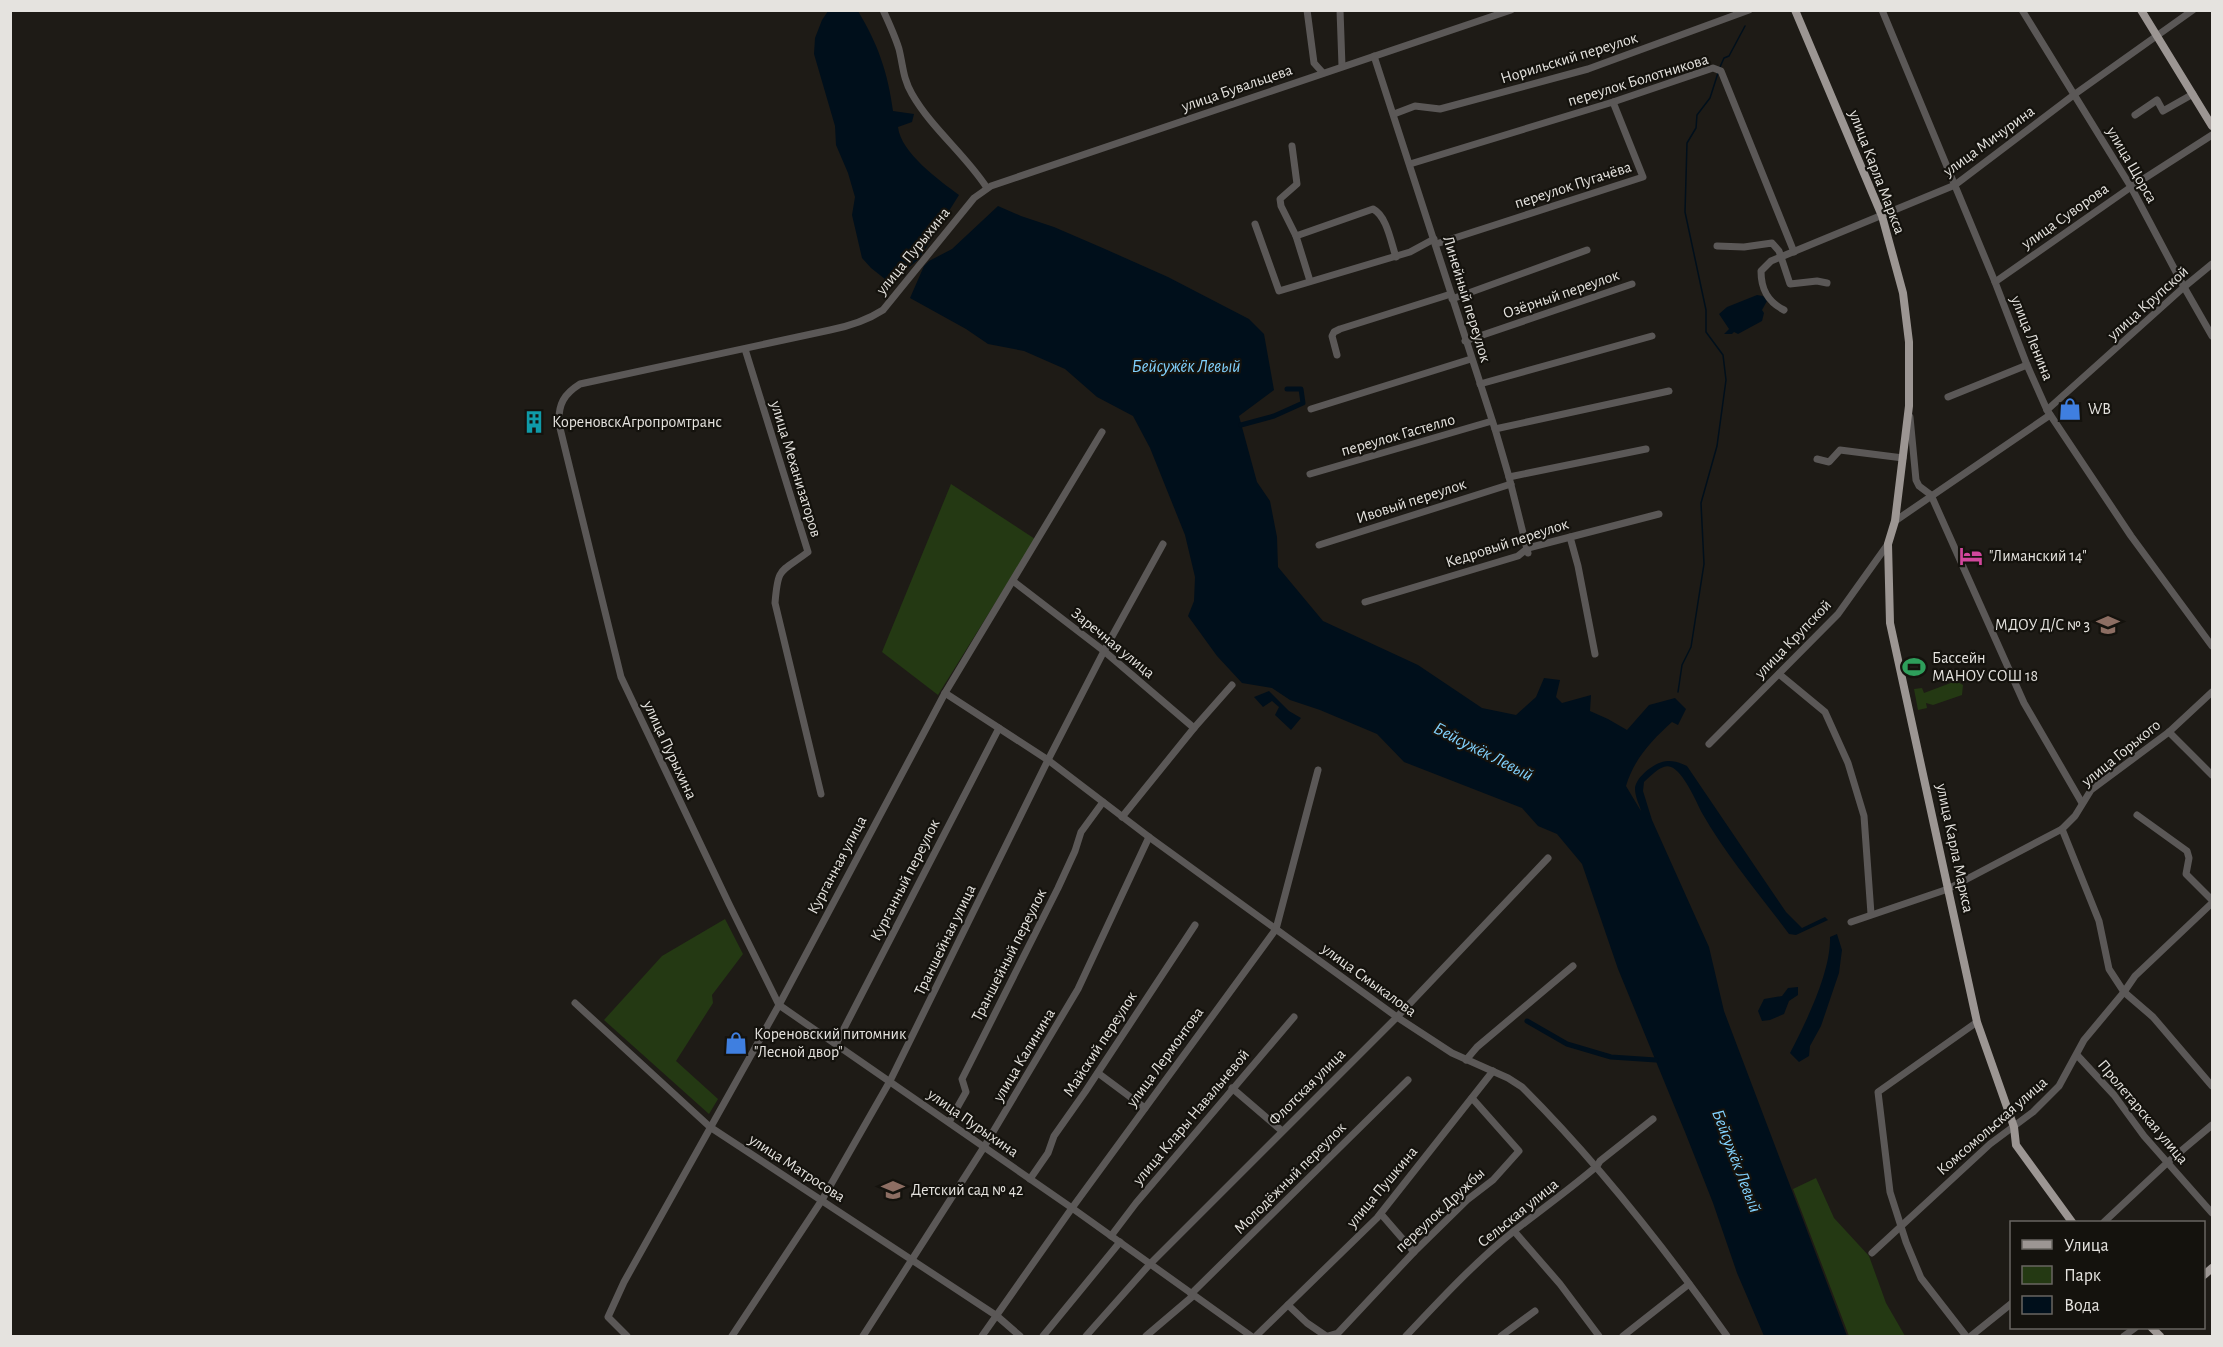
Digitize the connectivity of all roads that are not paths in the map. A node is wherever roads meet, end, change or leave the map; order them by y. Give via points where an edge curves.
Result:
1 (883, 10) edge
2 (1307, 10) edge
3 (1340, 10) edge
4 (1511, 10) edge
5 (1749, 10) edge
6 (1795, 10) edge
7 (1882, 10) edge
8 (2022, 10) edge
9 (2141, 10) edge
10 (2193, 10) edge
11 (2157, 35) junction
12 (1374, 56) junction
13 (1342, 66) junction
14 (1323, 73) junction
15 (2074, 94) junction
16 (2193, 94) junction
17 (1613, 102) junction
18 (1394, 114) junction
19 (2135, 115) dead end
20 (2212, 126) edge
21 (2212, 135) edge
22 (1292, 146) dead end
23 (1410, 164) junction
24 (1955, 185) junction
25 (2131, 187) junction
26 (987, 188) junction
27 (974, 198) joint
28 (1882, 216) junction
29 (1255, 224) dead end
30 (1296, 236) junction
31 (1435, 242) junction
32 (1718, 246) dead end
33 (1587, 250) dead end
34 (1794, 252) junction
35 (1781, 256) junction
36 (1396, 257) junction
37 (2212, 264) edge
38 (1310, 281) junction
39 (1995, 282) junction
40 (1827, 283) dead end
41 (1632, 284) dead end
42 (2184, 287) junction
43 (1451, 296) junction
44 (1784, 310) dead end
45 (1652, 336) dead end
46 (2212, 336) edge
47 (1465, 341) junction
48 (745, 349) junction
49 (1337, 355) dead end
50 (1471, 359) junction
51 (2027, 365) junction
52 (1480, 384) junction
53 (1669, 391) dead end
54 (1948, 397) dead end
55 (1909, 406) junction
56 (1311, 409) dead end
57 (2049, 412) junction
58 (1492, 421) junction
59 (1495, 429) junction
60 (1101, 432) dead end
61 (1646, 448) dead end
62 (1903, 458) junction
63 (1817, 459) dead end
64 (1310, 474) dead end
65 (1510, 481) junction
66 (1931, 495) junction
67 (1659, 514) dead end
68 (1895, 521) junction
69 (1570, 537) junction
70 (1163, 544) dead end
71 (1888, 544) junction
72 (1319, 545) dead end
73 (1528, 550) junction
74 (1013, 581) junction
75 (1365, 602) dead end
76 (2212, 646) edge
77 (1104, 651) junction
78 (1595, 654) dead end
79 (1779, 674) junction
80 (1232, 685) dead end
81 (2212, 692) edge
82 (945, 693) junction
83 (999, 728) junction
84 (1194, 728) junction
85 (2169, 732) junction
86 (1709, 744) dead end
87 (1048, 760) junction
88 (1318, 770) dead end
89 (2212, 775) edge
90 (821, 794) dead end
91 (1103, 802) junction
92 (2082, 803) junction
93 (2137, 815) dead end
94 (1122, 817) junction
95 (2062, 829) junction
96 (1149, 837) junction
97 (1548, 858) dead end
98 (1948, 889) junction
99 (2212, 901) edge
100 (1870, 914) junction
101 (1851, 922) dead end
102 (1195, 925) dead end
103 (1276, 929) junction
104 (1573, 966) dead end
105 (2124, 992) junction
106 (575, 1003) dead end
107 (780, 1005) junction
108 (1294, 1017) dead end
109 (1397, 1017) junction
110 (1977, 1022) junction
111 (836, 1044) junction
112 (2077, 1055) junction
113 (1466, 1060) junction
114 (1493, 1071) junction
115 (1098, 1073) junction
116 (1408, 1080) dead end
117 (890, 1081) junction
118 (2212, 1086) edge
119 (1232, 1088) junction
120 (1472, 1098) junction
121 (1145, 1107) junction
122 (1653, 1119) dead end
123 (949, 1122) junction
124 (2212, 1125) edge
125 (710, 1127) junction
126 (2014, 1127) junction
127 (1282, 1131) junction
128 (984, 1147) junction
129 (2168, 1162) junction
130 (1597, 1166) junction
131 (1030, 1179) junction
132 (822, 1200) junction
133 (1072, 1208) junction
134 (2212, 1213) edge
135 (1381, 1214) junction
136 (2071, 1221) edge
137 (2105, 1221) edge
138 (1901, 1224) junction
139 (1514, 1231) junction
140 (1111, 1236) junction
141 (1120, 1242) junction
142 (1414, 1252) junction
143 (1872, 1253) dead end
144 (912, 1261) junction
145 (1150, 1264) junction
146 (1689, 1284) junction
147 (1192, 1295) junction
148 (1288, 1305) junction
149 (2010, 1305) edge
150 (1535, 1311) dead end
151 (997, 1316) junction
152 (627, 1336) edge
153 (732, 1336) edge
154 (863, 1336) edge
155 (982, 1336) edge
156 (1020, 1336) edge
157 (1043, 1336) edge
158 (1086, 1336) edge
159 (1146, 1336) edge
160 (1250, 1336) edge
161 (1327, 1336) edge
162 (1406, 1336) edge
163 (1501, 1336) edge
164 (1599, 1336) edge
165 (1623, 1336) edge
166 (1727, 1336) edge
167 (1966, 1336) edge
168 (1971, 1336) edge

1 - 26 street via 912,94
2 - 14 street via 1314,63
3 - 13 street
4 - 12 street, улица Бувальцева
5 - 18 street, Норильский переулок via 1588,69 1440,109 1415,106
6 - 28 main road, улица Карла Маркса
7 - 24 street, улица Ленина
8 - 15 street, улица Щорса
9 - 11 main road
10 - 11 street, улица Мичурина
11 - 15 street, улица Мичурина
11 - 16 main road
12 - 13 street, улица Бувальцева
12 - 18 street, Линейный переулок
13 - 14 street, улица Бувальцева
14 - 26 street, улица Бувальцева
15 - 24 street, улица Мичурина
15 - 25 street, улица Щорса
16 - 19 street via 2163,111 2157,100
16 - 20 main road
17 - 23 street, переулок Болотникова
17 - 31 street, переулок Пугачёва via 1642,177
17 - 34 street, переулок Болотникова via 1713,68 1721,71
18 - 23 street, Линейный переулок
21 - 25 street, улица Суворова
22 - 30 street via 1297,184 1280,199
23 - 31 street, Линейный переулок
24 - 28 street, улица Мичурина
24 - 39 street, улица Ленина
25 - 39 street, улица Суворова
25 - 42 street, улица Щорса
26 - 27 street, улица Бувальцева
27 - 48 street, улица Пурыхина via 883,310 858,324
28 - 34 street, улица Мичурина
28 - 55 main road, улица Карла Маркса via 1903,293 1909,342
29 - 38 street via 1279,291
30 - 36 street via 1373,209 1385,225
30 - 38 street
31 - 36 street
31 - 43 street, Линейный переулок
32 - 35 street via 1772,243
33 - 43 street
34 - 35 street, улица Мичурина
35 - 40 street via 1790,284
35 - 44 street, улица Мичурина via 1763,267 1761,277 1767,297
36 - 38 street
37 - 42 street, улица Крупской
39 - 51 street, улица Ленина
41 - 47 street, Озёрный переулок
42 - 46 street, улица Щорса
42 - 57 street, улица Крупской
43 - 47 street, Линейный переулок
43 - 49 street via 1341,328 1332,336
45 - 52 street
47 - 50 street, Линейный переулок
48 - 90 street, улица Механизаторов via 808,552 781,570 775,603
48 - 107 street, улица Пурыхина via 580,384 563,399 558,410 621,677
50 - 52 street, Линейный переулок
50 - 56 street
51 - 54 street
51 - 57 street, улица Ленина
52 - 58 street, Линейный переулок
53 - 59 street
55 - 62 main road, улица Карла Маркса
55 - 66 street via 1914,471 1919,486
57 - 66 street, улица Крупской
57 - 76 street, улица Ленина via 2131,536
58 - 59 street, Линейный переулок
58 - 64 street, переулок Гастелло
59 - 65 street, Линейный переулок
60 - 74 street, Курганная улица
61 - 65 street, Ивовый переулок
62 - 63 street via 1840,450 1829,462
62 - 68 main road, улица Карла Маркса
65 - 72 street, Ивовый переулок
65 - 73 street, Линейный переулок
66 - 68 street, улица Крупской
66 - 92 street via 2024,703
67 - 69 street, Кедровый переулок
68 - 71 main road, улица Карла Маркса
69 - 73 street, Кедровый переулок
69 - 78 street
70 - 77 street, Траншейная улица
71 - 79 street, улица Крупской via 1838,614
71 - 98 main road, улица Карла Маркса via 1890,623
73 - 75 street, Кедровый переулок
74 - 77 street, Заречная улица
74 - 82 street, Курганная улица
77 - 84 street, Заречная улица
77 - 87 street, Траншейная улица
79 - 86 street, улица Крупской
79 - 100 street via 1825,712 1848,763 1864,816
80 - 84 street
81 - 85 street, улица Горького
82 - 83 street, улица Смыкалова
82 - 107 street, Курганная улица
83 - 87 street, улица Смыкалова
83 - 111 street, Курганный переулок
84 - 94 street
85 - 89 street
85 - 92 street, улица Горького via 2091,790
87 - 91 street, улица Смыкалова
87 - 117 street, Траншейная улица
88 - 103 street, улица Лермонтова
91 - 94 street, улица Смыкалова
91 - 123 street, Траншейный переулок via 1081,832 1058,888 962,1079 966,1092
92 - 95 street, улица Горького via 2076,816
93 - 99 street via 2187,851 2186,874
94 - 96 street, улица Смыкалова
95 - 98 street, улица Горького
95 - 105 street via 2099,921 2109,969
96 - 103 street, улица Смыкалова
96 - 128 street, улица Калинина via 1078,989
97 - 109 street, Флотская улица
98 - 100 street, улица Горького
98 - 110 main road, улица Карла Маркса
99 - 105 street, Комсомольская улица via 2134,976
100 - 101 street, улица Горького
102 - 115 street, Майский переулок
103 - 109 street, улица Смыкалова
103 - 121 street, улица Лермонтова
104 - 113 street
105 - 112 street, Комсомольская улица via 2084,1040
105 - 118 street via 2153,1017
106 - 125 street, улица Матросова
107 - 111 street, улица Пурыхина
107 - 125 street, Курганная улица
108 - 119 street, улица Клары Навальневой
109 - 113 street, улица Смыкалова
109 - 127 street, Флотская улица
110 - 126 main road, улица Карла Маркса
110 - 138 street via 1878,1092 1890,1192
111 - 117 street, улица Пурыхина
112 - 126 street, Комсомольская улица via 2059,1086
112 - 129 street, Пролетарская улица
113 - 114 street, улица Смыкалова
114 - 120 street, улица Пушкина
114 - 130 street, улица Смыкалова via 1522,1087
115 - 121 street
115 - 131 street, Майский переулок via 1054,1136 1048,1153
116 - 147 street, Молодёжный переулок
117 - 123 street, улица Пурыхина
117 - 132 street, Траншейная улица
119 - 127 street
119 - 140 street, улица Клары Навальневой
120 - 135 street, улица Пушкина
120 - 142 street, переулок Дружбы via 1520,1151
121 - 133 street, улица Лермонтова
122 - 130 street, Сельская улица
123 - 128 street, улица Пурыхина
124 - 129 street
125 - 132 street, улица Матросова
125 - 152 street, Курганная улица via 608,1317
126 - 136 main road, улица Карла Маркса via 2016,1145
126 - 138 street, Комсомольская улица
127 - 145 street, Флотская улица
128 - 131 street, улица Пурыхина
128 - 144 street, улица Калинина
129 - 134 street, Пролетарская улица
129 - 137 street
130 - 139 street, Сельская улица
130 - 146 street, улица Смыкалова
131 - 133 street, улица Пурыхина
132 - 144 street, улица Матросова
132 - 153 street, Траншейная улица
133 - 140 street, улица Пурыхина
133 - 151 street, улица Лермонтова
135 - 142 street
135 - 148 street, улица Пушкина
138 - 143 street, Комсомольская улица
138 - 167 street via 1921,1278
139 - 162 street, Сельская улица
139 - 164 street
140 - 141 street, улица Пурыхина
141 - 145 street, улица Пурыхина
141 - 157 street
142 - 161 street, переулок Дружбы via 1338,1333
144 - 151 street, улица Матросова
144 - 154 street, улица Калинина
145 - 147 street, улица Пурыхина
145 - 158 street, Флотская улица
146 - 165 street
146 - 166 street, улица Смыкалова
147 - 159 street, Молодёжный переулок
147 - 160 street, улица Пурыхина
148 - 160 street, улица Пушкина
148 - 161 street, переулок Дружбы
149 - 168 street
150 - 163 street
151 - 155 street, улица Лермонтова
151 - 156 street, улица Матросова

